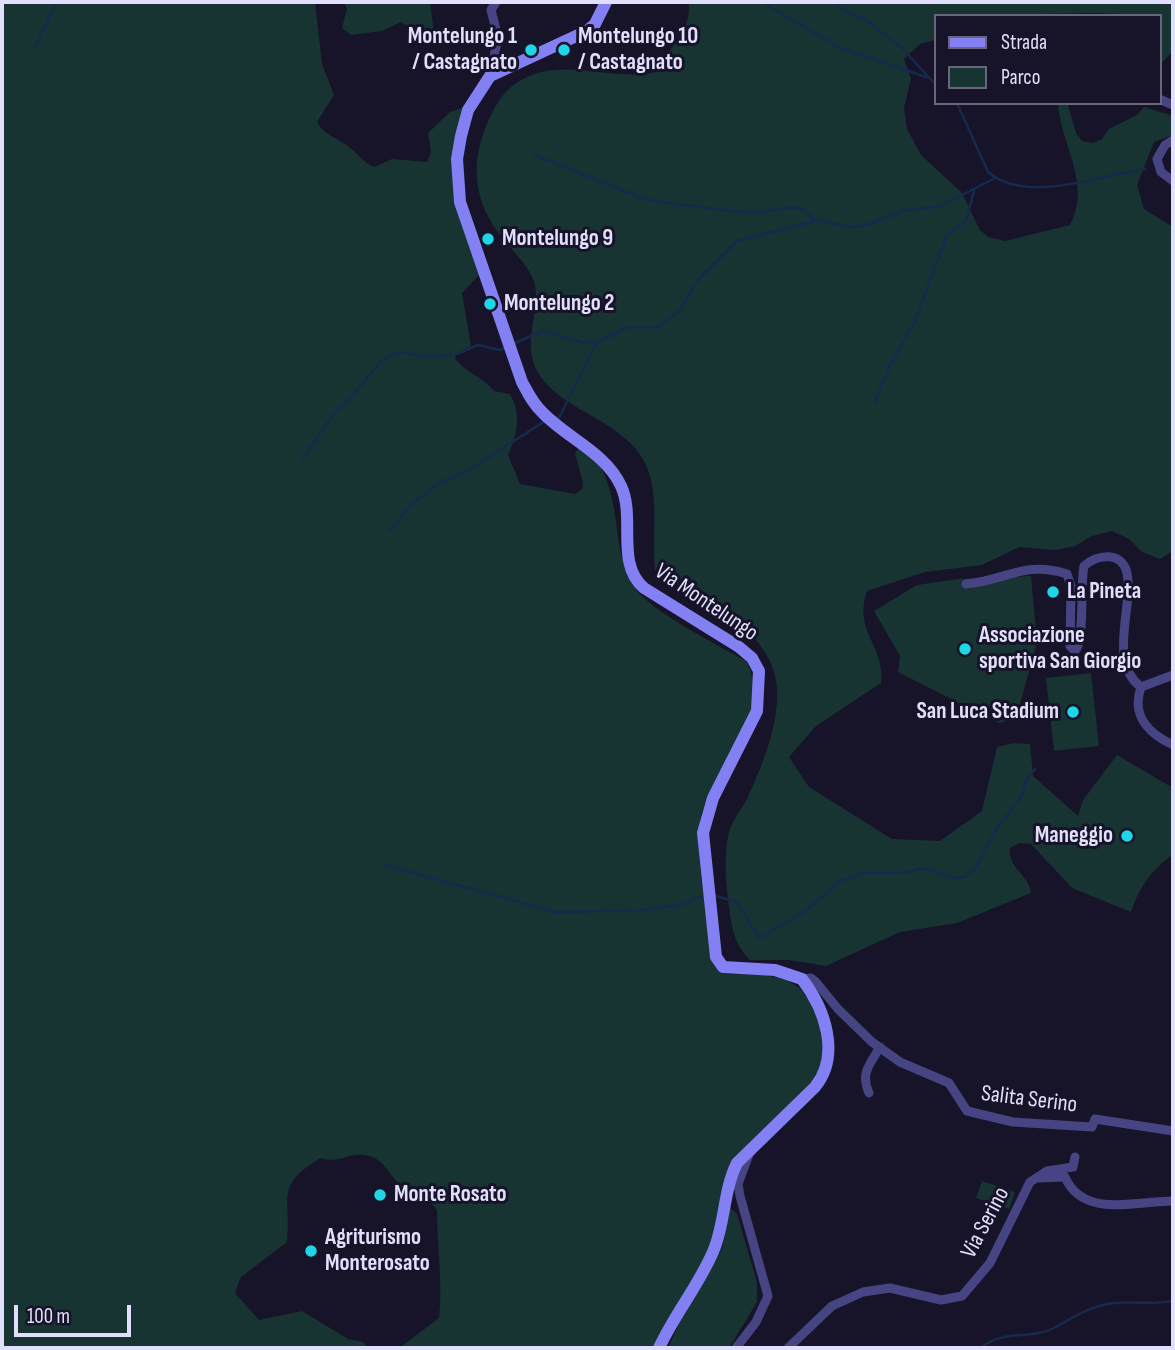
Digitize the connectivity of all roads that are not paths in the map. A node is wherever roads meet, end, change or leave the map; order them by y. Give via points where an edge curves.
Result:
1 (496, 2) edge
2 (606, 2) edge
3 (490, 76) junction
4 (1173, 140) edge
5 (1173, 181) edge
6 (966, 583) dead end
7 (1173, 675) edge
8 (1141, 687) junction
9 (1173, 745) edge
10 (802, 979) junction
11 (880, 1047) junction
12 (869, 1093) dead end
13 (1173, 1131) edge
14 (750, 1150) junction
15 (1075, 1157) dead end
16 (1036, 1178) junction
17 (1173, 1201) edge
18 (659, 1348) edge
19 (736, 1348) edge
20 (788, 1348) edge

1 - 3 street via 491,10 498,37
2 - 3 street via 587,31
3 - 10 street, Via Montelungo via 468,110 457,159 458,183 460,202 522,382 544,415 597,456 620,484 629,506 630,568 637,582 739,647 759,671 757,711 713,798 703,833 716,957 723,967 768,969
4 - 5 street via 1157,159 1161,172
6 - 8 street via 1017,570 1066,574 1071,586 1070,646 1074,651 1081,640 1084,566 1112,556 1126,569 1125,658
7 - 8 street
8 - 9 street via 1137,706 1141,719
10 - 11 street, Salita Serino via 816,982
10 - 14 street via 825,1025 828,1062 815,1087
11 - 12 street via 866,1068 864,1082
11 - 13 street, Salita Serino via 925,1075 949,1083 967,1111 1000,1119 1092,1127 1095,1119
14 - 18 street via 730,1177 714,1249
14 - 19 street via 738,1184 768,1296
15 - 16 street, Via Serino via 1073,1167 1047,1171
16 - 17 street, Via Serino via 1065,1178 1077,1197 1096,1204
16 - 20 street, Via Serino via 1026,1188 990,1263 962,1296 941,1300 890,1288 866,1291 832,1306

